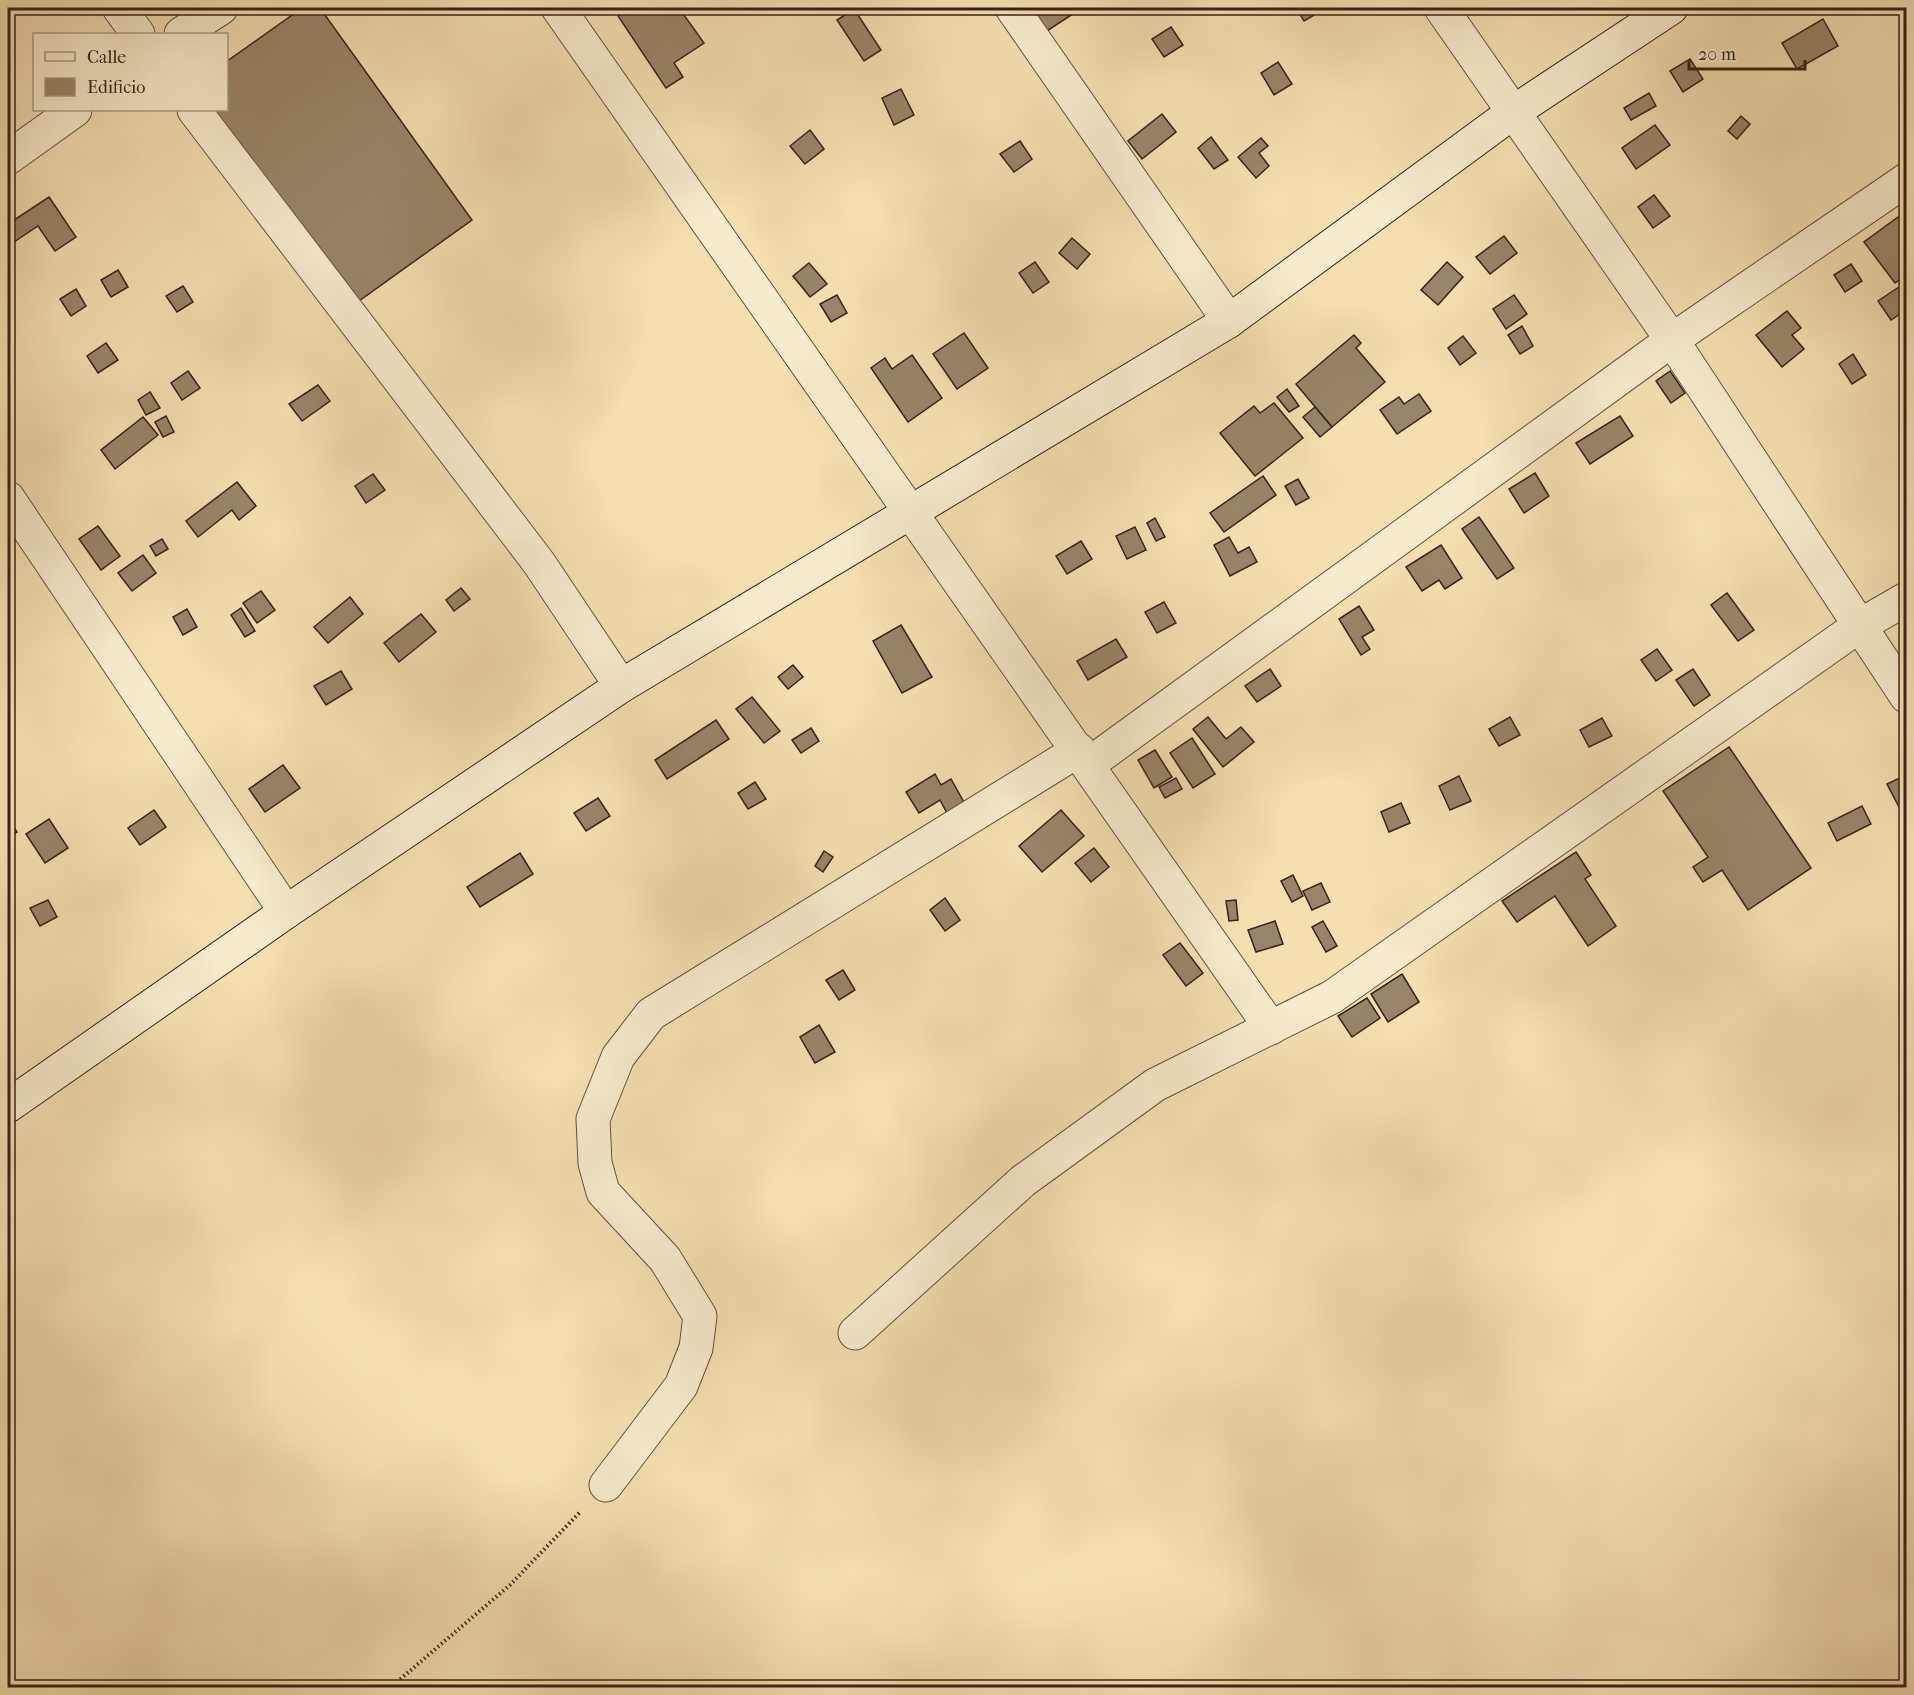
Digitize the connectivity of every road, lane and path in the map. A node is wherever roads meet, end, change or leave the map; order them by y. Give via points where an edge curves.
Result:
1 (119, 8) edge
2 (221, 8) edge
3 (558, 8) edge
4 (1012, 8) edge
5 (1441, 8) edge
6 (1671, 8) edge
7 (137, 33) edge
8 (183, 33) edge
9 (74, 111) edge
10 (195, 111) edge
11 (1512, 112) junction
12 (8, 158) edge
13 (1906, 180) edge
14 (1229, 321) junction
15 (1672, 340) junction
16 (8, 498) edge
17 (911, 512) junction
18 (1906, 598) edge
19 (1858, 626) junction
20 (621, 686) junction
21 (1906, 696) edge
22 (1084, 757) junction
23 (286, 912) junction
24 (1271, 1028) junction
25 (8, 1106) edge
26 (855, 1333) dead end
27 (606, 1485) joint
28 (390, 1688) edge

1 - 7 street
2 - 8 street
3 - 17 street
4 - 14 street
5 - 11 street
6 - 11 street
9 - 12 street
10 - 20 street via 539,563
11 - 14 street
11 - 15 street
13 - 15 street
14 - 17 street
15 - 19 street
15 - 22 street
16 - 23 street
17 - 20 street
17 - 22 street
18 - 19 street
19 - 21 street
19 - 24 street via 1332,996
20 - 23 street
22 - 24 street
22 - 27 street via 651,1014 618,1057 593,1119 595,1163 603,1192 665,1259 700,1316 696,1348 681,1386
23 - 25 street
24 - 26 street via 1155,1085 1023,1180
27 - 28 path via 510,1585

